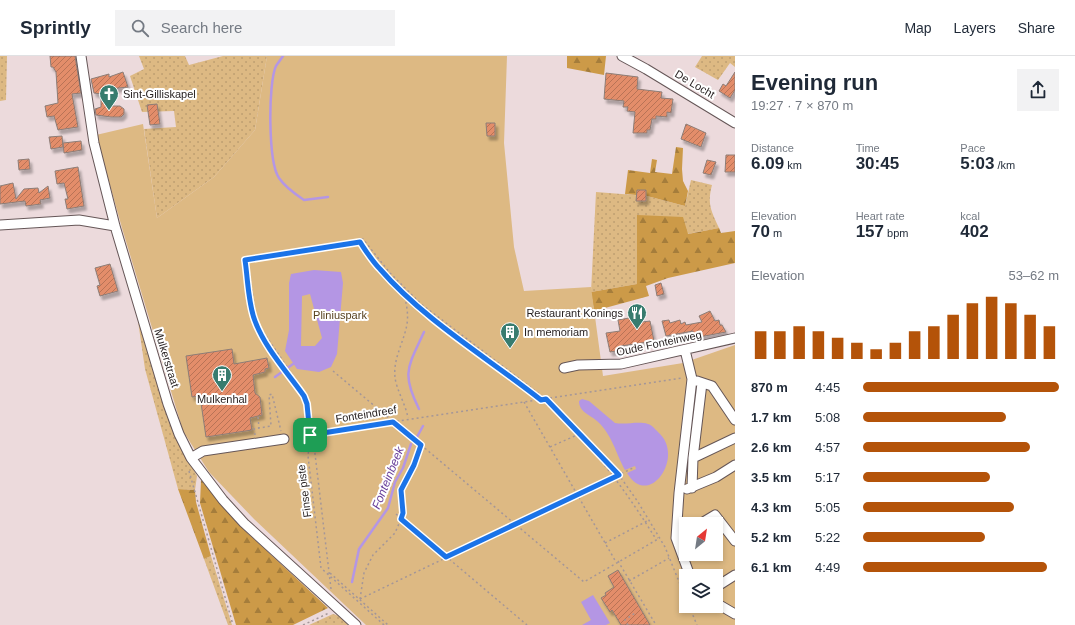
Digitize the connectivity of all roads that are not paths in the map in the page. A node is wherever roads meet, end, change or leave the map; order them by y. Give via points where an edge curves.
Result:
1 (81, 56) edge
2 (622, 56) edge
3 (735, 122) edge
4 (0, 225) edge
5 (115, 226) junction
6 (735, 338) edge
7 (685, 350) junction
8 (564, 368) dead end
9 (692, 378) junction
10 (702, 383) junction
11 (735, 420) edge
12 (735, 438) edge
13 (284, 439) road end
14 (191, 458) junction
15 (693, 458) junction
16 (735, 465) edge
17 (692, 488) junction
18 (679, 493) junction
19 (723, 526) edge
20 (679, 536) edge
21 (676, 538) junction
22 (735, 541) edge
23 (687, 569) edge
24 (735, 575) edge
25 (723, 583) edge
26 (723, 607) edge
27 (735, 614) edge
28 (356, 625) edge

1 - 5 street, Mulkerstraat via 94,143
2 - 3 street, De Locht
4 - 5 street via 79,220
5 - 14 street, Mulkerstraat via 168,404
6 - 7 street, Oude Fonteinweg
7 - 8 street, Oude Fonteinweg via 622,364 578,365
7 - 9 street
9 - 10 street
9 - 18 street
10 - 11 street via 712,386
10 - 15 street
12 - 15 street
13 - 14 street via 203,451
14 - 28 street, Mulkerstraat via 244,523
15 - 17 street
16 - 17 street
17 - 18 street
18 - 21 street
19 - 22 street
20 - 21 street
21 - 23 street
24 - 25 street
26 - 27 street

